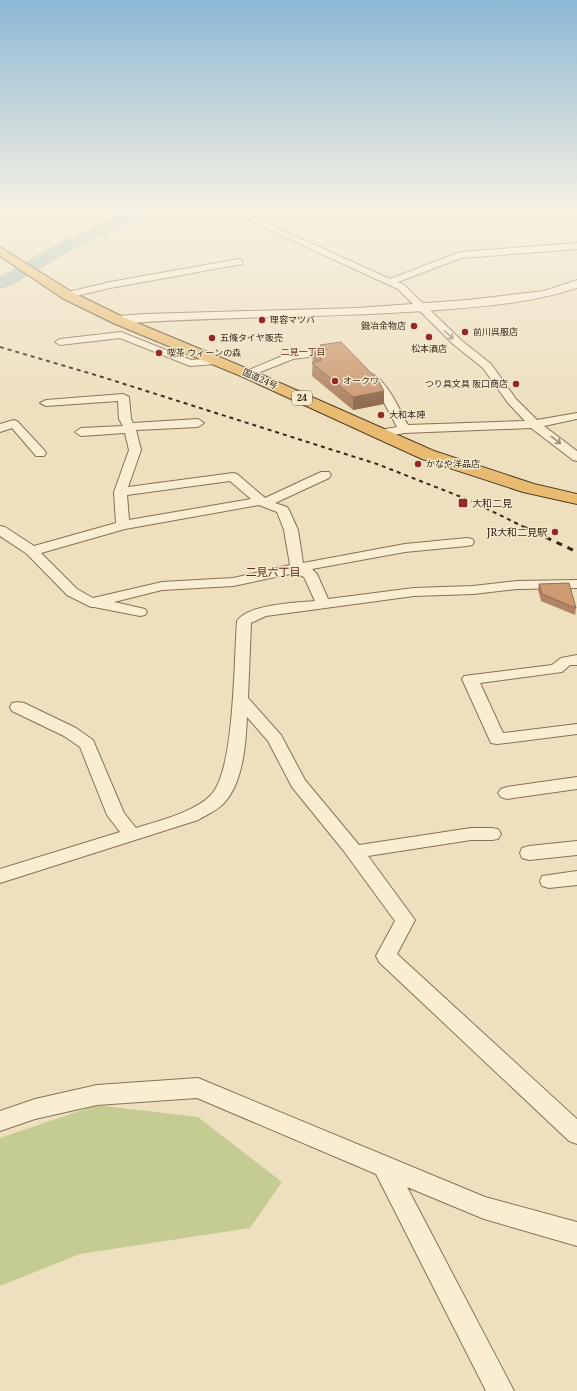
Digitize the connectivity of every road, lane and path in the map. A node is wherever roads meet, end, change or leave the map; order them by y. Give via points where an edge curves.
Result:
1 (38, 276) edge
2 (157, 276) edge
3 (376, 276) edge
4 (405, 276) edge
5 (390, 282) junction
6 (577, 284) edge
7 (67, 295) junction
8 (422, 307) junction
9 (118, 320) junction
10 (60, 342) dead end
11 (344, 350) edge
12 (215, 361) junction
13 (359, 366) edge
14 (248, 374) junction
15 (46, 403) dead end
16 (577, 416) edge
17 (198, 422) dead end
18 (534, 424) junction
19 (0, 428) edge
20 (129, 428) junction
21 (404, 429) junction
22 (81, 432) dead end
23 (379, 434) junction
24 (40, 453) dead end
25 (577, 458) edge
26 (325, 475) dead end
27 (120, 492) junction
28 (577, 499) edge
29 (263, 502) junction
30 (123, 525) junction
31 (0, 530) edge
32 (467, 542) dead end
33 (32, 550) junction
34 (297, 568) junction
35 (577, 584) edge
36 (90, 603) junction
37 (323, 603) junction
38 (140, 612) dead end
39 (577, 660) edge
40 (240, 698) junction
41 (18, 707) dead end
42 (577, 729) edge
43 (577, 783) edge
44 (507, 793) dead end
45 (492, 834) dead end
46 (132, 835) junction
47 (577, 848) edge
48 (354, 852) junction
49 (529, 853) dead end
50 (0, 876) edge
51 (577, 878) edge
52 (549, 881) dead end
53 (0, 1121) edge
54 (577, 1134) edge
55 (384, 1167) junction
56 (577, 1234) edge
57 (500, 1391) edge

1 - 7 highway, 国道24号 / 24
2 - 7 street
3 - 5 street
4 - 5 street
5 - 8 street via 409,293
6 - 8 street via 546,294 512,300
7 - 9 highway, 国道24号 / 24
8 - 9 street via 357,312
8 -> 18 street via 457,342 487,366 512,401
9 - 12 highway, 国道24号 / 24
10 - 12 street via 121,335 190,363
11 - 14 street via 291,356
12 - 14 highway, 国道24号 / 24
13 - 21 street via 384,391
14 - 23 highway, 国道24号 / 24
15 - 20 street via 123,397 124,419
16 - 18 street
17 - 20 street
18 - 21 street
18 -> 25 street
19 - 24 street via 14,424
20 - 22 street
20 - 27 street via 135,450
21 - 23 street
23 - 28 highway, 国道24号 / 24 via 428,455 529,488
26 - 29 street
27 - 29 street via 233,477
27 - 30 street
29 - 30 street
29 - 34 street via 282,510 291,530
30 - 33 street
31 - 33 street
32 - 34 street via 404,548
33 - 36 street via 72,592
34 - 36 street via 233,582 162,586
34 - 37 street via 310,574
35 - 37 street via 414,592
36 - 38 street
37 - 40 street via 262,612 244,621
39 - 42 street via 566,661 556,669 470,679 497,739
40 - 46 street via 238,744 230,778 218,800 192,816
40 - 48 street via 275,739 298,783
41 - 46 street via 70,732 87,744 116,815
43 - 44 street
45 - 48 street via 471,834
46 - 50 street
47 - 49 street
48 - 54 street via 405,920 386,956
51 - 52 street
53 - 55 street via 35,1109 97,1095 198,1088
55 - 56 street via 484,1208
55 - 57 street

